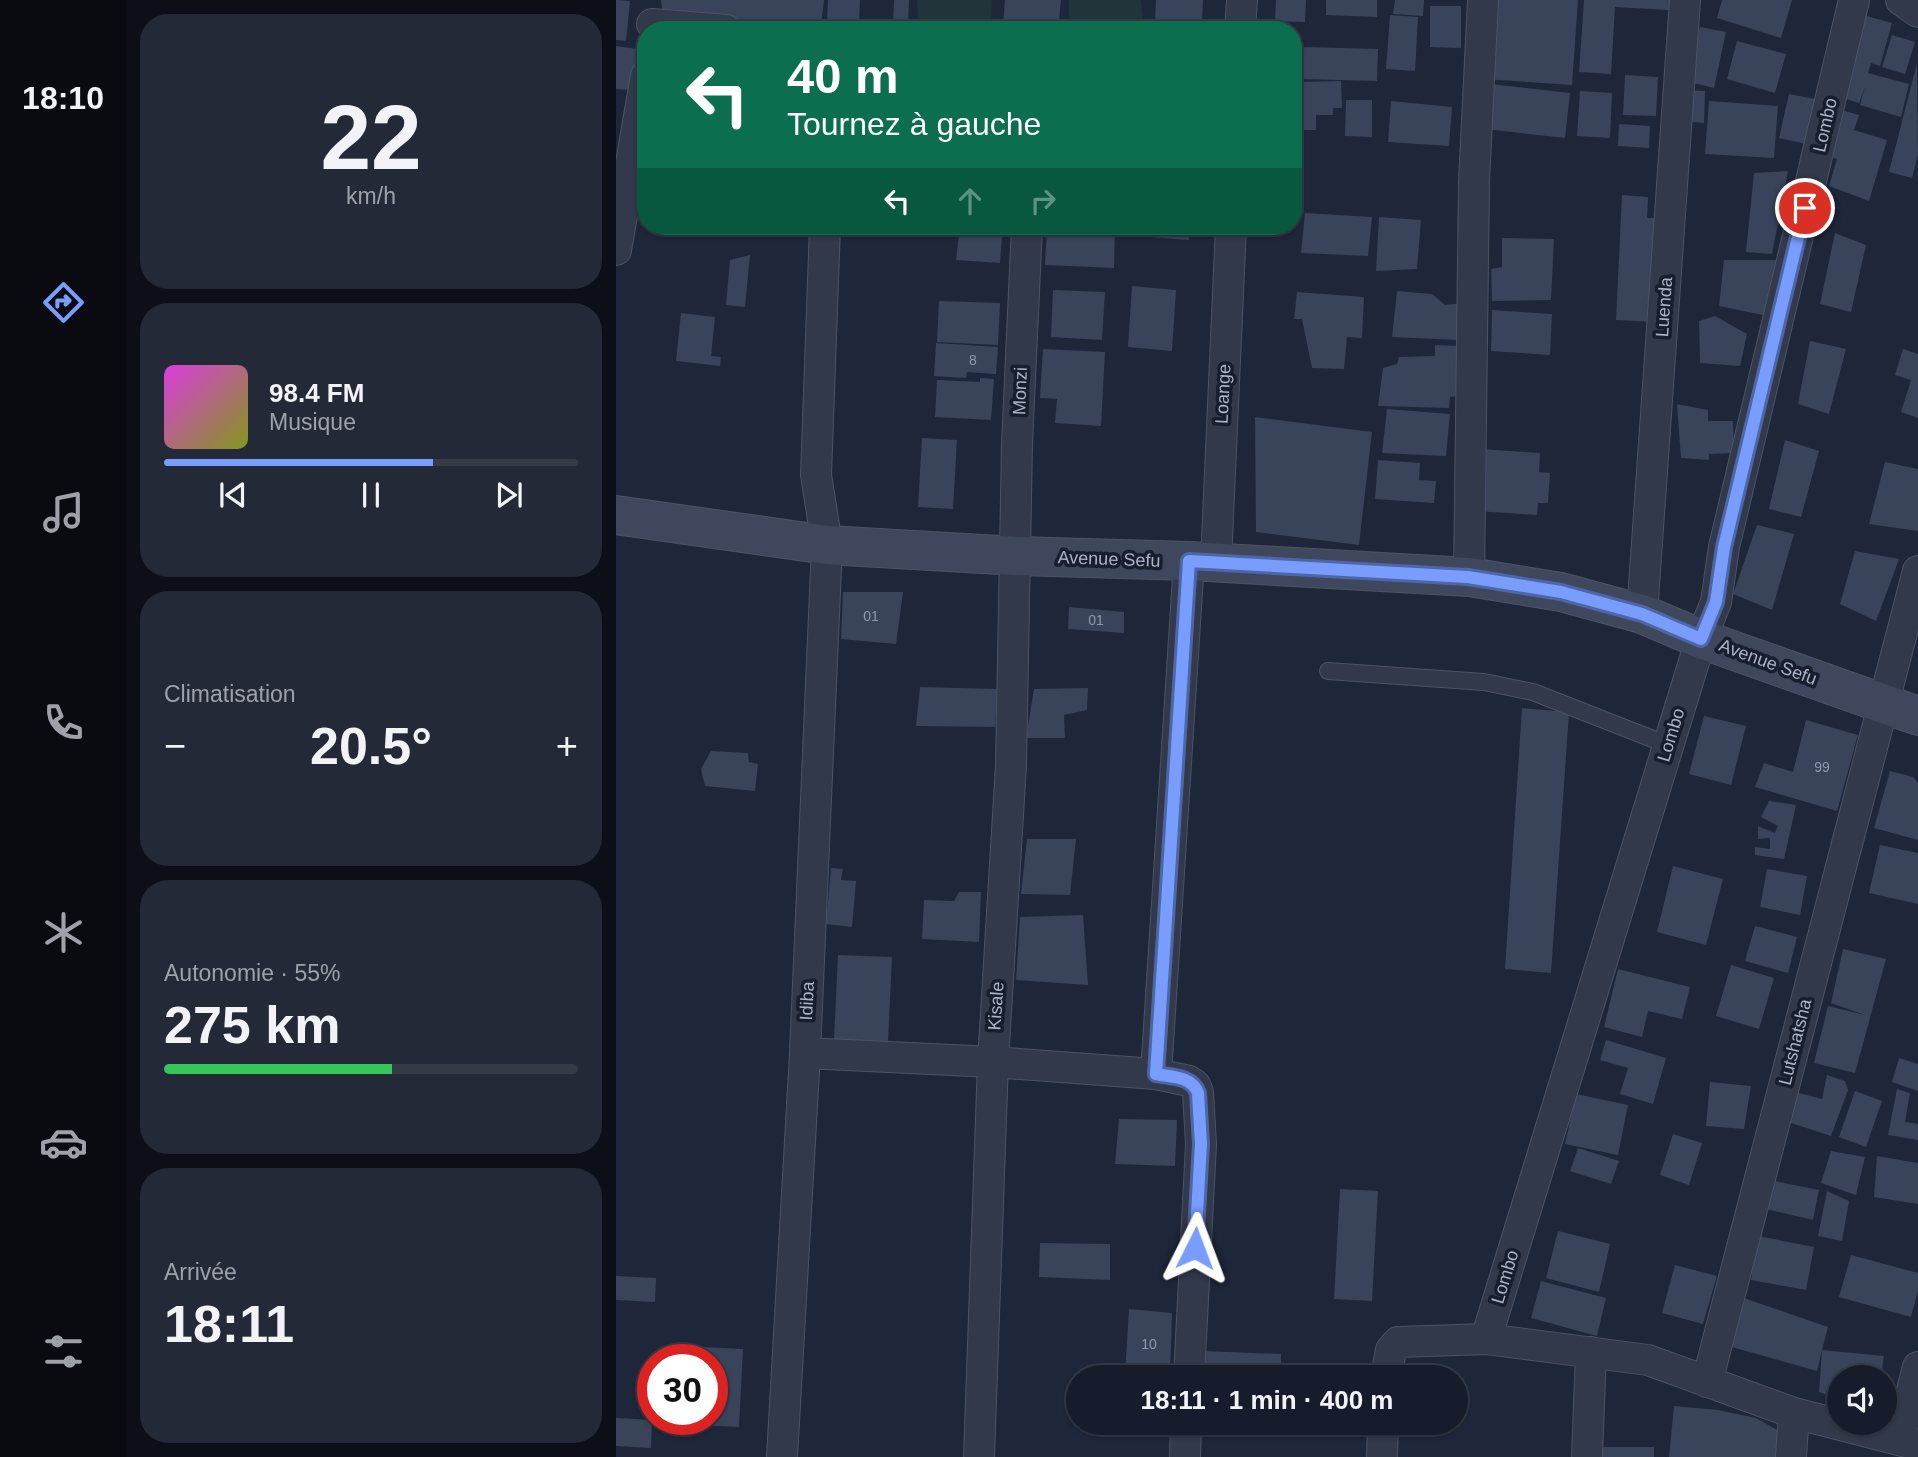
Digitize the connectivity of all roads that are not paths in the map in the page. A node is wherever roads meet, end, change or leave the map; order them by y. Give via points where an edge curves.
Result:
1 (1242, 0) edge
2 (1483, 0) edge
3 (1685, 0) edge
4 (1854, 0) edge
5 (1902, 0) edge
6 (1918, 12) edge
7 (652, 18) edge
8 (670, 21) edge
9 (1241, 21) edge
10 (637, 128) edge
11 (825, 235) edge
12 (1027, 235) edge
13 (1230, 235) edge
14 (616, 250) edge
15 (616, 515) edge
16 (827, 545) junction
17 (1017, 556) junction
18 (1202, 562) junction
19 (1918, 571) edge
20 (1468, 577) junction
21 (1642, 614) junction
22 (1701, 639) junction
23 (1328, 671) dead end
24 (1882, 703) junction
25 (1918, 716) edge
26 (1668, 746) junction
27 (805, 1053) junction
28 (993, 1062) junction
29 (1156, 1074) junction
30 (1486, 1339) junction
31 (1591, 1352) junction
32 (1190, 1365) edge
33 (1388, 1365) edge
34 (1918, 1367) edge
35 (1707, 1382) junction
36 (1794, 1413) junction
37 (1186, 1435) edge
38 (1383, 1435) edge
39 (1909, 1443) edge
40 (782, 1457) edge
41 (979, 1457) edge
42 (1185, 1457) edge
43 (1382, 1457) edge
44 (1587, 1457) edge
45 (1791, 1457) edge

1 - 9 street
2 - 20 street via 1474,181
3 - 21 street, Luenda
4 - 22 street, Lombo via 1724,547 1716,602
5 - 6 street
7 - 8 street
10 - 14 street
11 - 16 street, Idiba via 816,461
12 - 17 street, Monzi
13 - 18 street, Loange
15 - 16 main road, Avenue Sefu
16 - 17 main road, Avenue Sefu
16 - 27 street, Idiba
17 - 18 main road, Avenue Sefu
17 - 28 street, Kisale via 1011,765
18 - 20 main road, Avenue Sefu
18 - 29 street, Loange
19 - 24 street, Lutshatsha
20 - 21 main road, Avenue Sefu via 1561,592
21 - 22 main road, Avenue Sefu
22 - 24 main road, Avenue Sefu
22 - 26 street, Lombo
23 - 26 lane via 1485,682 1534,692
24 - 25 main road, Avenue Sefu
24 - 35 street, Lutshatsha
26 - 30 street, Lombo
27 - 28 street
27 - 40 street, Idiba
28 - 29 street
28 - 41 street, Kisale
29 - 32 street via 1189,1081 1198,1093 1201,1144
30 - 31 street
30 - 33 street via 1398,1342
31 - 35 street via 1648,1360
31 - 44 street
34 - 39 street
35 - 36 street
36 - 39 street
36 - 45 street
37 - 42 street
38 - 43 street

